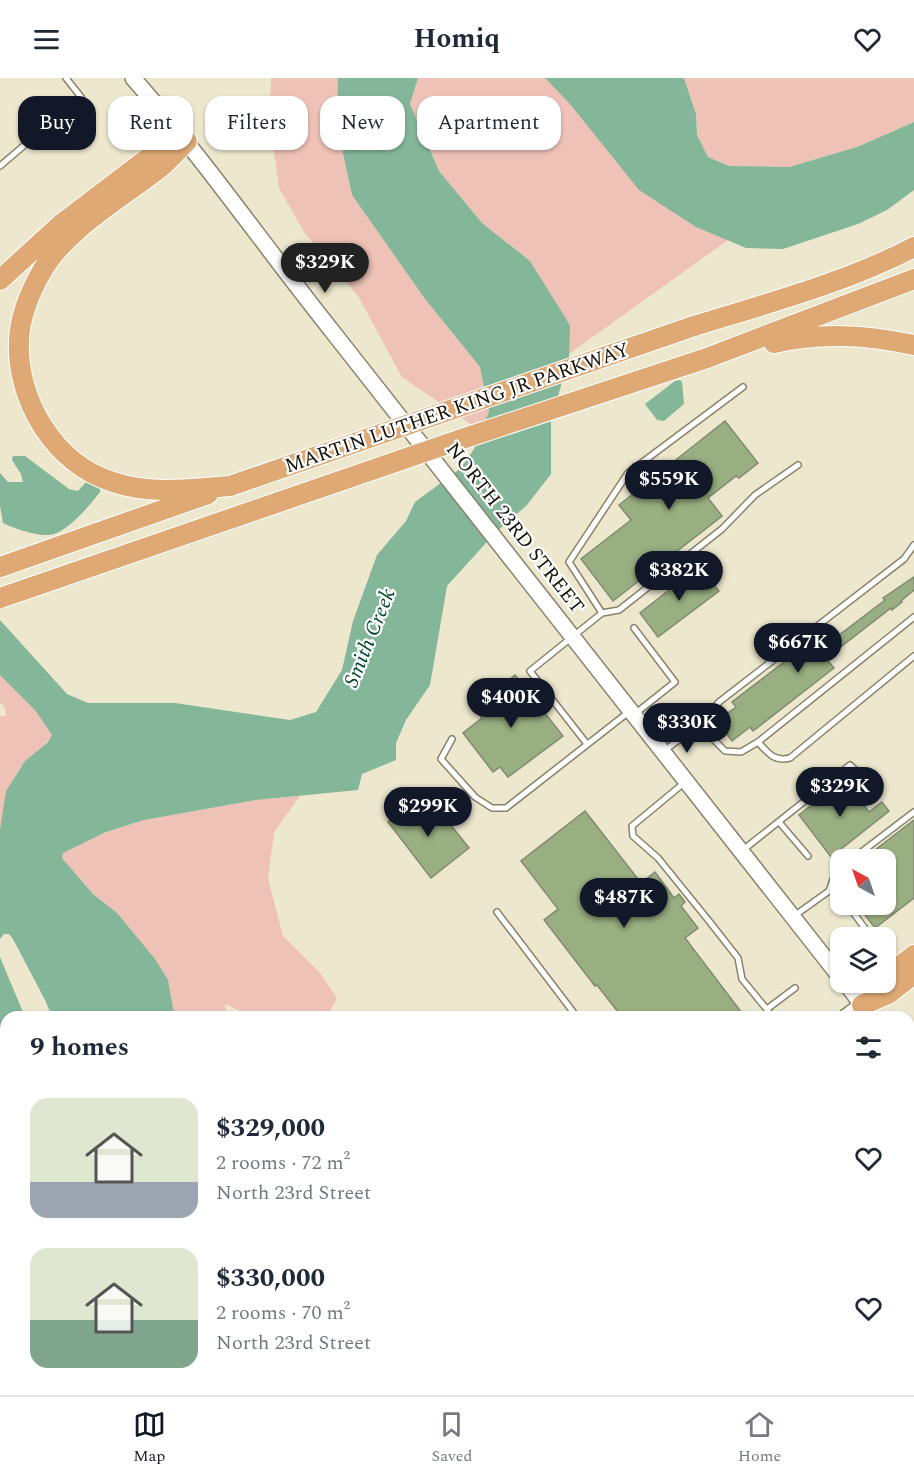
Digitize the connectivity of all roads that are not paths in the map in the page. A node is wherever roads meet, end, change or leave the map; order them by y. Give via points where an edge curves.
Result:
1 (66, 78) edge
2 (134, 78) edge
3 (149, 96) edge
4 (193, 149) edge
5 (163, 150) edge
6 (178, 150) edge
7 (0, 166) edge
8 (914, 247) edge
9 (914, 279) edge
10 (0, 280) edge
11 (914, 345) edge
12 (706, 358) junction
13 (743, 387) dead end
14 (798, 465) dead end
15 (230, 486) junction
16 (914, 545) edge
17 (0, 567) edge
18 (0, 598) edge
19 (602, 613) junction
20 (914, 617) edge
21 (634, 628) dead end
22 (574, 636) junction
23 (914, 656) edge
24 (633, 712) junction
25 (699, 725) junction
26 (452, 740) dead end
27 (758, 742) junction
28 (587, 744) junction
29 (664, 751) junction
30 (687, 780) junction
31 (871, 785) dead end
32 (914, 812) edge
33 (779, 822) junction
34 (865, 849) edge
35 (742, 851) junction
36 (808, 856) dead end
37 (830, 888) edge
38 (497, 912) dead end
39 (793, 917) junction
40 (914, 955) edge
41 (830, 964) edge
42 (896, 969) edge
43 (914, 974) edge
44 (795, 988) dead end
45 (853, 993) edge
46 (874, 993) edge
47 (767, 1010) joint
48 (572, 1011) edge
49 (867, 1011) edge

1 - 7 lane via 81,97
2 - 3 main road, NORTH 23RD STREET
4 - 22 main road, NORTH 23RD STREET via 330,329
5 - 10 highway via 152,154 60,225
6 - 15 highway via 86,223 42,270 22,314 19,359 23,384 45,429 63,452 88,470 110,482 138,489
8 - 15 highway, MARTIN LUTHER KING JR PARKWAY, bridge via 805,291
9 - 12 highway, MARTIN LUTHER KING JR PARKWAY
11 - 12 highway via 855,335 822,336
12 - 18 highway, MARTIN LUTHER KING JR PARKWAY, bridge
13 - 19 lane via 628,473 569,562
14 - 19 lane via 755,495 722,529 619,610
15 - 17 highway, MARTIN LUTHER KING JR PARKWAY
16 - 25 lane via 904,559 719,702
19 - 22 lane
20 - 27 lane
21 - 24 lane via 675,681
22 - 24 main road, NORTH 23RD STREET
22 - 28 lane via 531,671
23 - 27 lane via 790,758 773,758
24 - 28 lane
24 - 29 main road, NORTH 23RD STREET
25 - 27 lane via 725,751 741,752
25 - 29 lane
26 - 28 lane via 441,759 475,797 492,808 506,808
29 - 30 main road, NORTH 23RD STREET
30 - 35 main road, NORTH 23RD STREET
30 - 47 lane via 632,826 633,836 658,858 717,930 738,958 742,979
31 - 33 lane via 850,765
32 - 34 lane
33 - 35 lane
33 - 36 lane
35 - 39 main road, NORTH 23RD STREET
37 - 39 lane
38 - 48 lane
39 - 41 main road, NORTH 23RD STREET
40 - 42 highway
43 - 49 highway
44 - 47 lane
45 - 49 main road
46 - 49 highway

